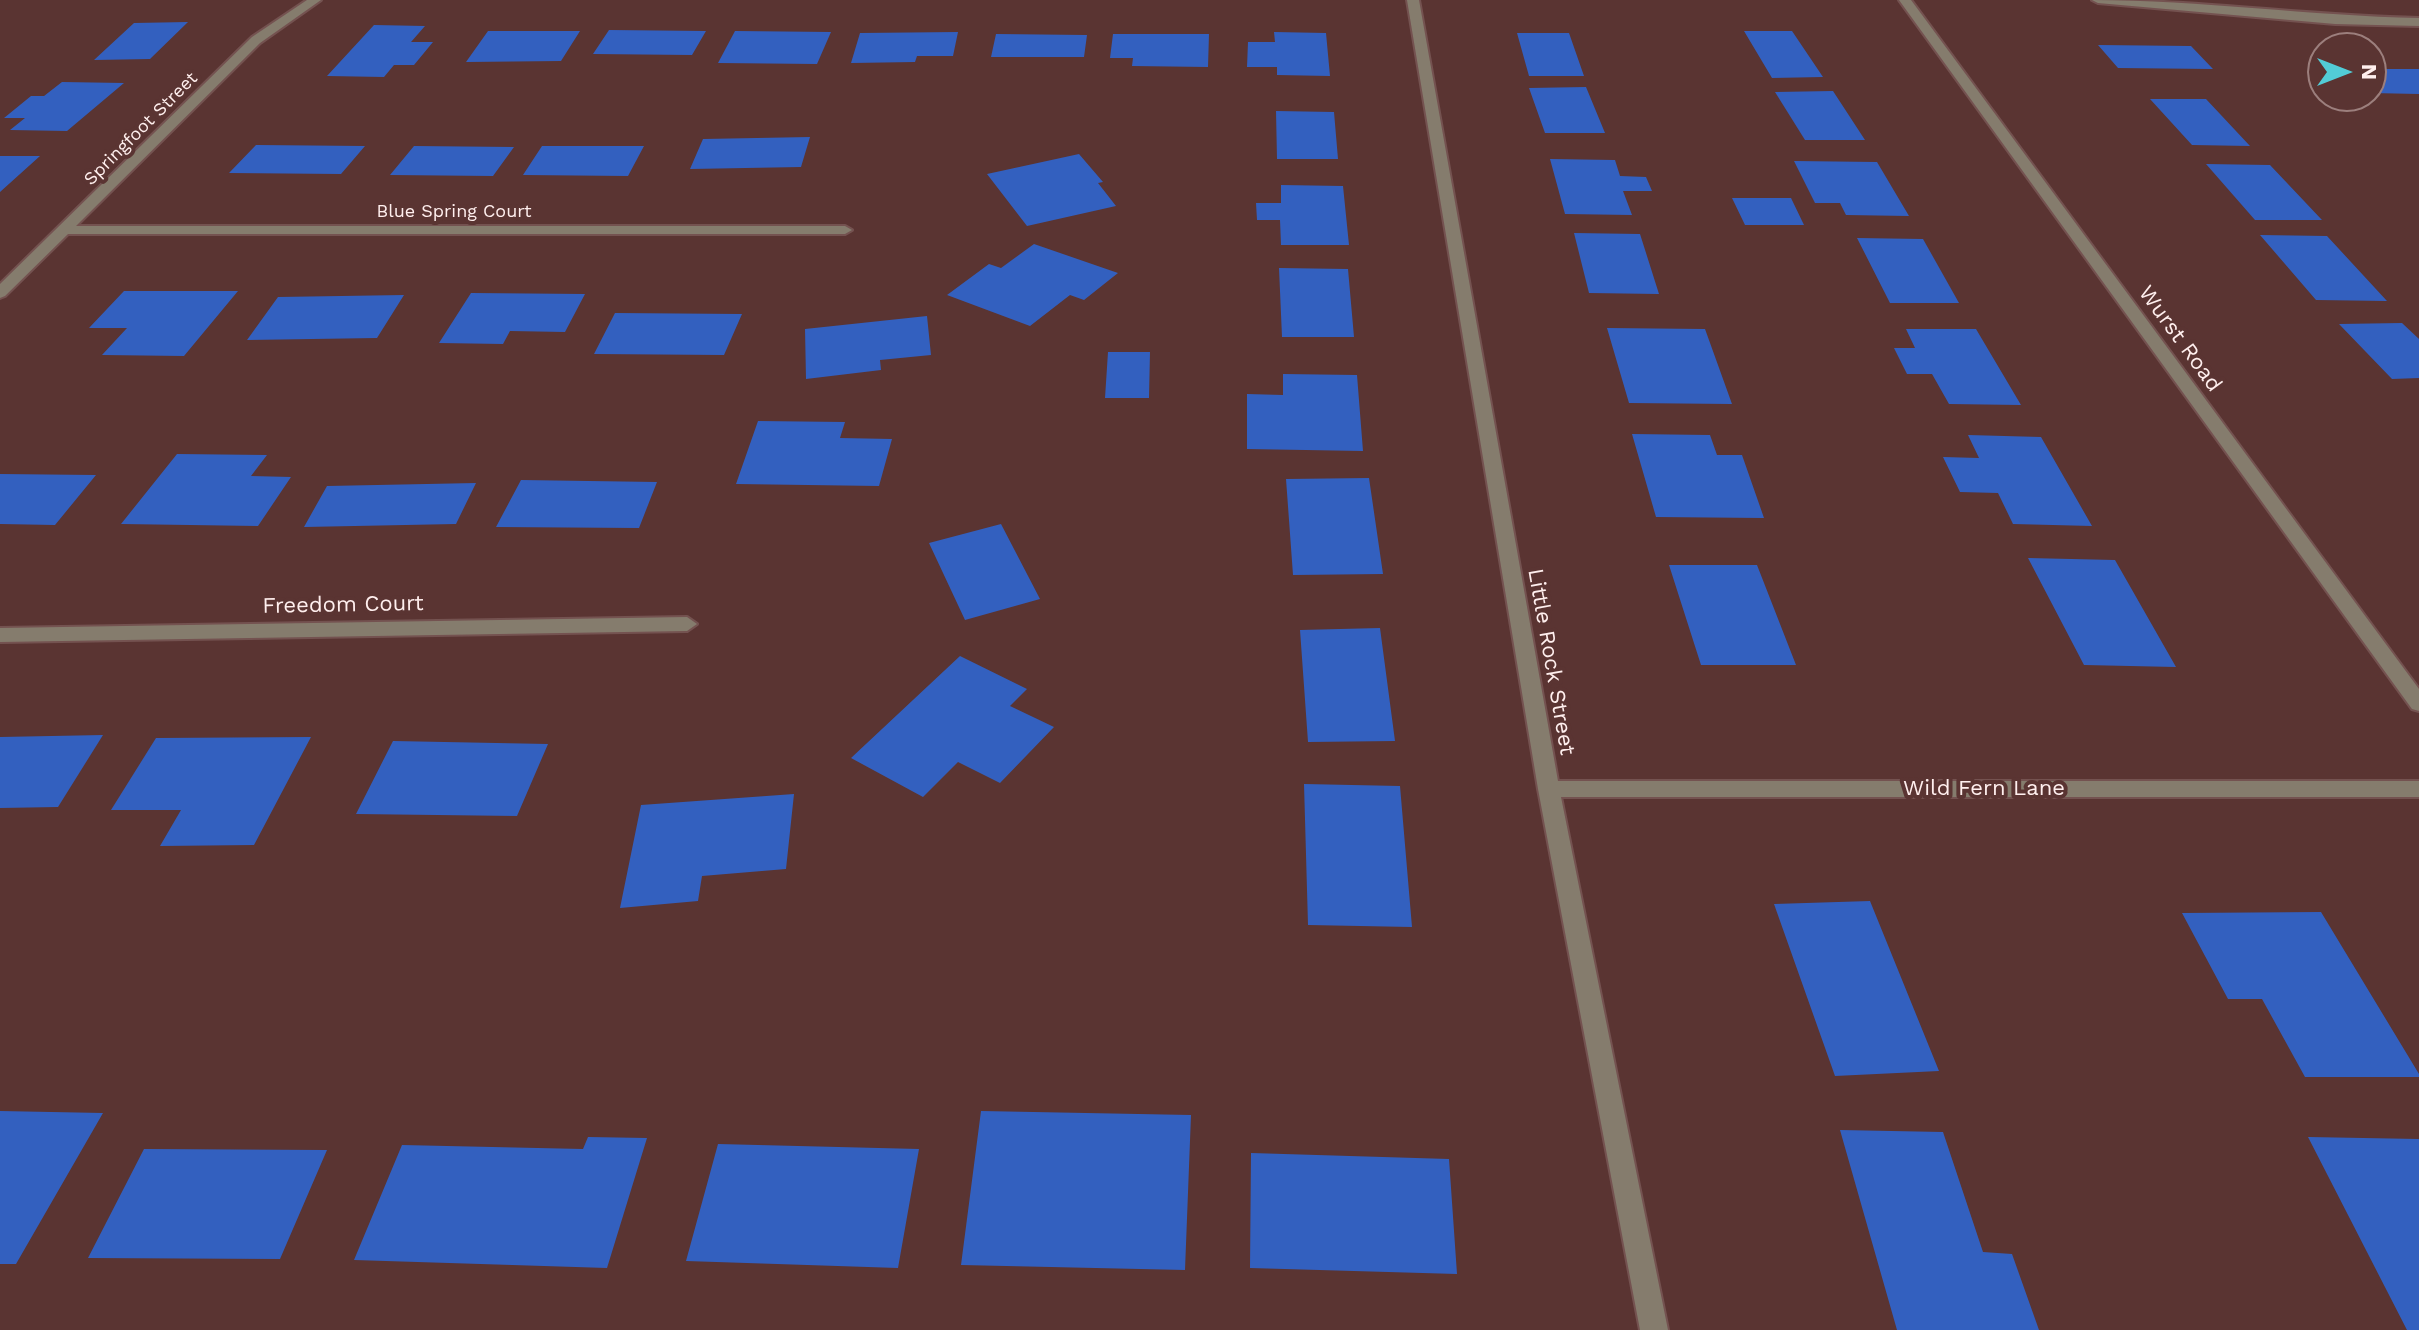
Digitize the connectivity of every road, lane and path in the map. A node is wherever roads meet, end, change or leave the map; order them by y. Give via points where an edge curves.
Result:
1 (315, 0) edge
2 (1413, 0) edge
3 (1905, 0) edge
4 (2098, 0) edge
5 (2419, 22) edge
6 (64, 230) junction
7 (845, 230) dead end
8 (0, 293) edge
9 (687, 624) dead end
10 (0, 635) edge
11 (2419, 704) edge
12 (1549, 789) junction
13 (2419, 789) edge
14 (1654, 1330) edge

1 - 6 street, Springfoot Street via 256,40
2 - 12 street, Little Rock Street
3 - 11 street, Wurst Road
4 - 5 street
6 - 7 street, Blue Spring Court
6 - 8 street, Springfoot Street
9 - 10 street, Freedom Court
12 - 13 street, Wild Fern Lane
12 - 14 street, Little Rock Street

